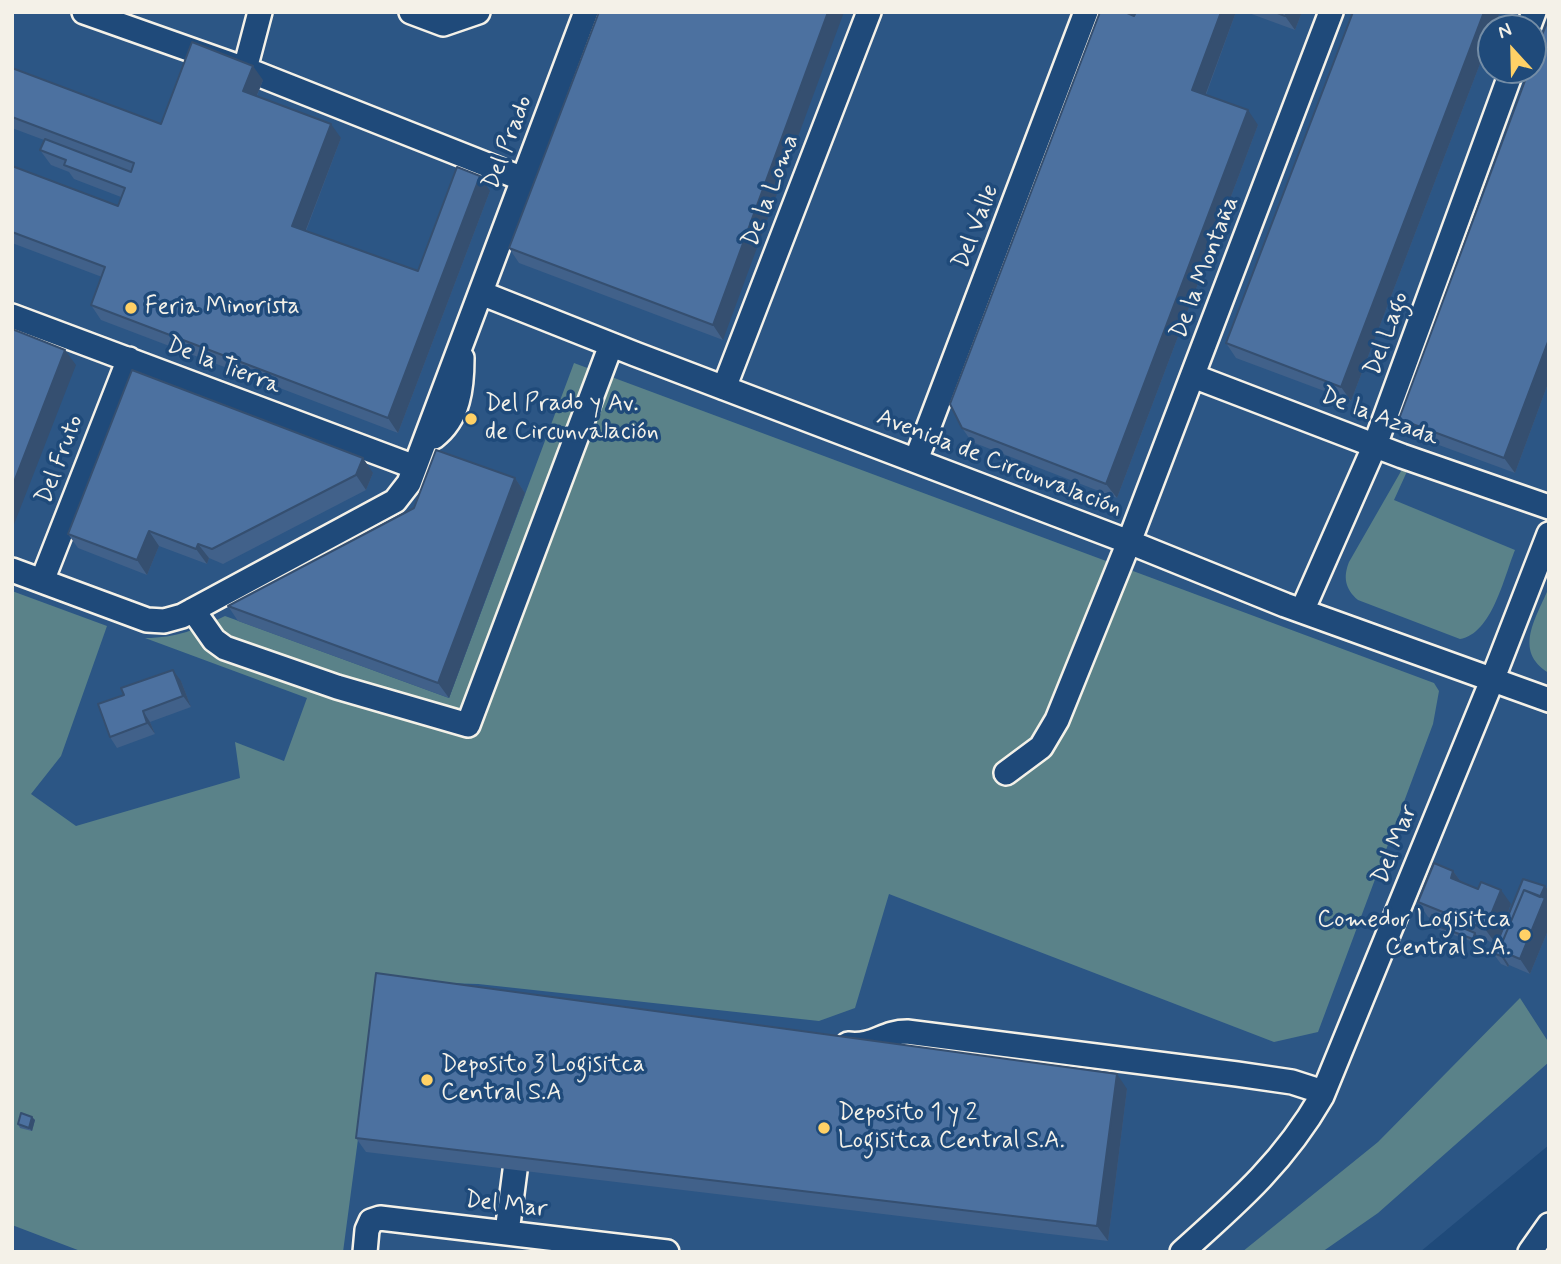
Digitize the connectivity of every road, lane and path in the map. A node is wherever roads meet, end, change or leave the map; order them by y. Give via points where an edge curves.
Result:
1 (84, 12) edge
2 (260, 12) edge
3 (411, 12) edge
4 (478, 12) edge
5 (586, 12) edge
6 (869, 12) edge
7 (1086, 12) edge
8 (1331, 12) edge
9 (244, 69) junction
10 (1507, 84) edge
11 (523, 179) junction
12 (481, 293) junction
13 (12, 316) edge
14 (611, 345) junction
15 (128, 359) junction
16 (1193, 376) junction
17 (724, 388) junction
18 (1375, 445) junction
19 (916, 460) junction
20 (415, 467) junction
21 (1549, 507) edge
22 (1549, 534) edge
23 (1129, 542) junction
24 (12, 570) edge
25 (42, 581) junction
26 (193, 610) junction
27 (1302, 611) junction
28 (1493, 678) junction
29 (1549, 700) edge
30 (1006, 773) dead end
31 (832, 1042) edge
32 (1323, 1092) junction
33 (521, 1125) edge
34 (1549, 1225) edge
35 (508, 1232) junction
36 (365, 1252) edge
37 (667, 1252) edge
38 (1182, 1252) edge
39 (1530, 1252) edge

1 - 9 street
2 - 9 street
3 - 4 street via 443,24
5 - 11 street, Del Prado
6 - 17 street, De la Loma
7 - 19 street, Del Valle
8 - 16 street, De la Montaña
9 - 11 street
10 - 18 street, Del Lago
11 - 12 street, Del Prado
12 - 14 street, Avenida de Circunvalación
12 - 20 street
13 - 15 street, De la Tierra
14 - 17 street, Avenida de Circunvalación
14 - 26 street via 468,725 225,648
15 - 20 street, De la Tierra
15 - 25 street, Del Fruto
16 - 18 street, De la Azada
16 - 23 street, De la Montaña
17 - 19 street, Avenida de Circunvalación
18 - 21 street, De la Azada
18 - 27 street, Del Lago
19 - 23 street, Avenida de Circunvalación
20 - 26 street via 403,493 385,508
22 - 28 street, Del Mar
23 - 27 street, Avenida de Circunvalación
23 - 30 street, De la Montaña via 1057,720 1041,747
24 - 25 street
25 - 26 street via 147,620 164,621
27 - 28 street, Avenida de Circunvalación
28 - 29 street, Avenida de Circunvalación
28 - 32 street, Del Mar
31 - 32 street via 869,1044 890,1033 907,1032 1237,1074
32 - 38 street, Del Mar via 1275,1164
33 - 35 street
34 - 39 street
35 - 36 street, Del Mar via 380,1218 367,1230
35 - 37 street, Del Mar

